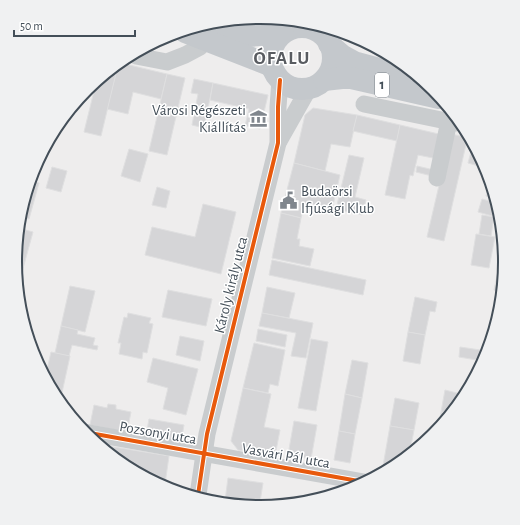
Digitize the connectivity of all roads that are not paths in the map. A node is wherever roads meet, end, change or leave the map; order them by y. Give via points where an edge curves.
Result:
1 (298, 28) edge
2 (316, 32) edge
3 (197, 33) edge
4 (283, 33) junction
5 (329, 44) junction
6 (140, 57) edge
7 (276, 73) junction
8 (409, 78) edge
9 (316, 84) junction
10 (430, 96) edge
11 (364, 104) dead end
12 (452, 121) edge
13 (278, 143) junction
14 (437, 178) dead end
15 (95, 434) edge
16 (203, 454) junction
17 (355, 480) edge
18 (198, 492) edge

1 - 4 main road, 1
2 - 5 main road, 1
3 - 4 main road, 1 via 249,36
3 - 6 street via 200,47 185,55 167,62
3 - 7 main road, 1
4 - 7 main road via 273,48 271,60
5 - 8 main road, 1 via 354,62
5 - 9 main road via 332,66 329,74
7 - 9 main road, 1 via 294,88 301,89
7 - 13 street, Károly király utca
9 - 10 main road, 1 via 351,78
9 - 13 street, Károly király utca
11 - 12 street
12 - 14 street
13 - 16 street, Károly király utca
15 - 16 street, Pozsonyi utca
16 - 17 street, Vasvári Pál utca
16 - 18 street, Károly király utca

